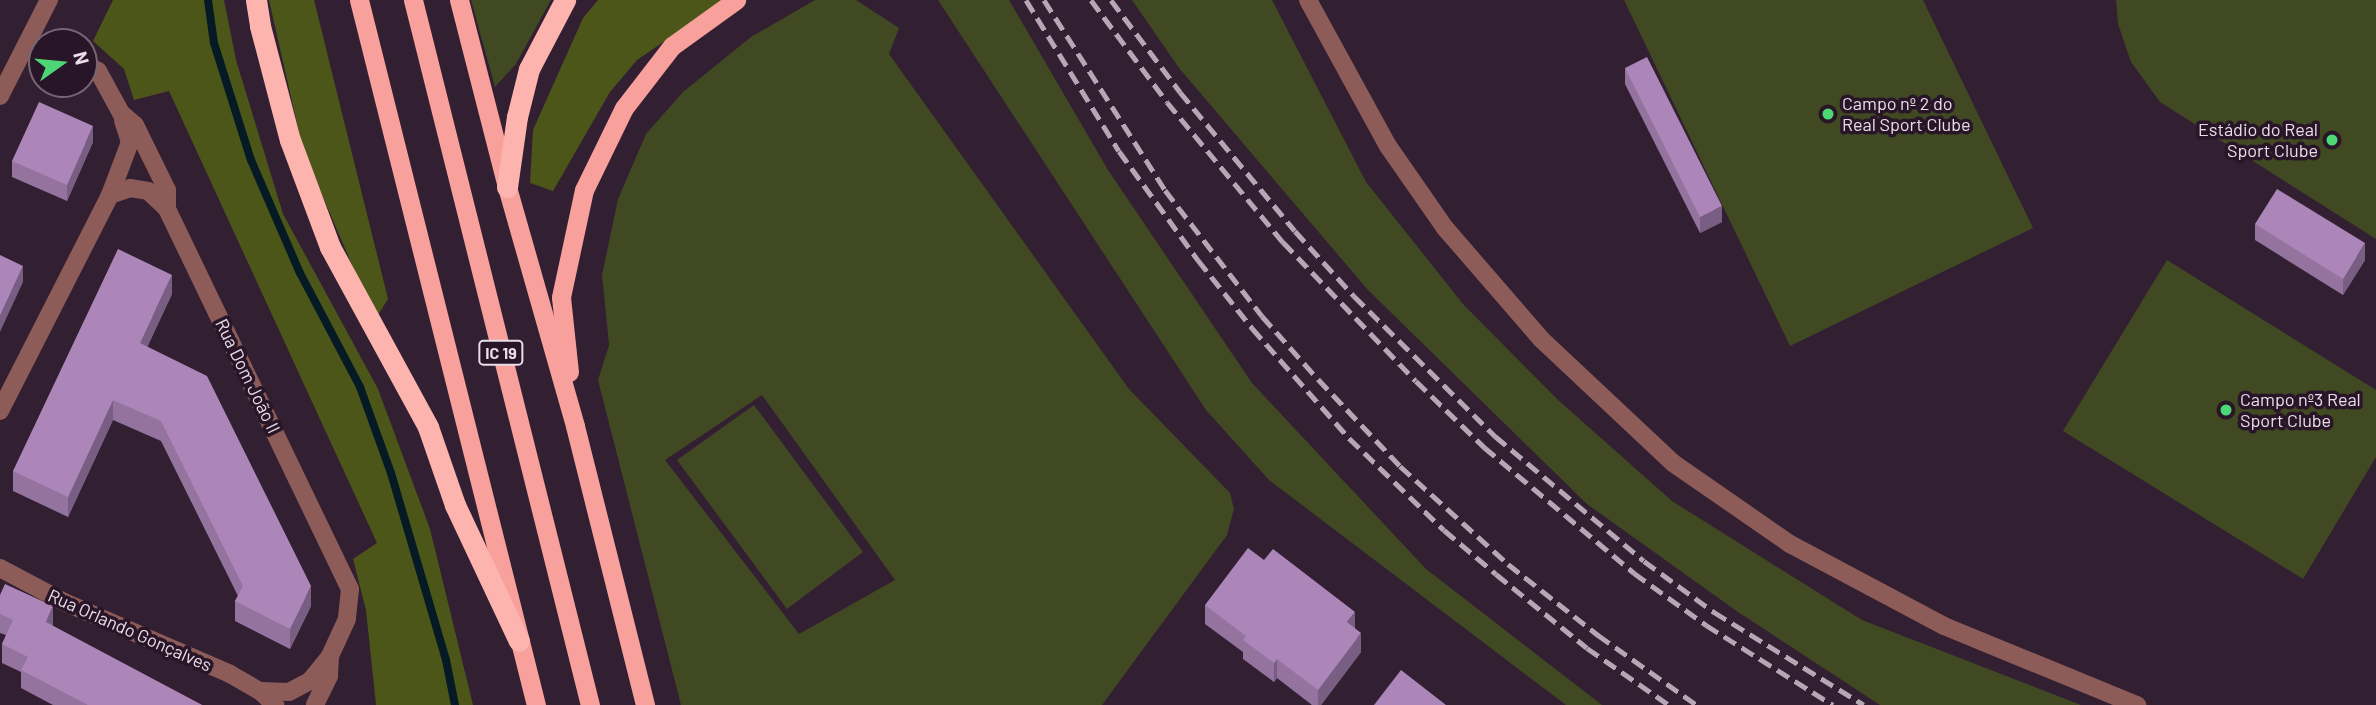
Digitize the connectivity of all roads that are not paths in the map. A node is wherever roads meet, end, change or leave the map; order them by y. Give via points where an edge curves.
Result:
1 (49, 0) edge
2 (257, 0) edge
3 (359, 0) edge
4 (413, 0) edge
5 (459, 0) edge
6 (565, 0) edge
7 (736, 0) edge
8 (1308, 0) edge
9 (42, 28) edge
10 (28, 54) edge
11 (98, 73) edge
12 (0, 96) edge
13 (121, 113) junction
14 (507, 187) junction
15 (110, 195) junction
16 (167, 209) junction
17 (0, 411) edge
18 (575, 426) junction
19 (0, 568) edge
20 (519, 641) junction
21 (330, 656) junction
22 (260, 691) junction
23 (275, 705) edge
24 (315, 705) edge
25 (536, 705) edge
26 (590, 705) edge
27 (645, 705) edge
28 (2137, 705) edge

1 - 9 street
2 - 20 highway via 290,140 330,247 428,427 455,505
3 - 20 highway
4 - 26 highway, IC 19
5 - 14 highway
6 - 14 highway via 529,69
7 - 18 highway via 672,46 624,108 584,190 561,297
8 - 28 street via 1388,146 1445,228 1541,339 1673,463 1790,544 1944,626
10 - 12 street
11 - 13 street, Rua Dom João II
13 - 15 street via 130,142
13 - 16 street, Rua Dom João II via 135,125 167,190
14 - 18 highway
15 - 16 street via 130,188 148,191
15 - 17 street
16 - 21 street, Rua Dom João II via 347,579 347,619
18 - 27 highway
19 - 22 street, Rua Orlando Gonçalves
20 - 25 highway
21 - 22 street via 310,681 289,692
21 - 24 street, Rua Dom João II via 329,676
22 - 23 street, Rua Orlando Gonçalves

